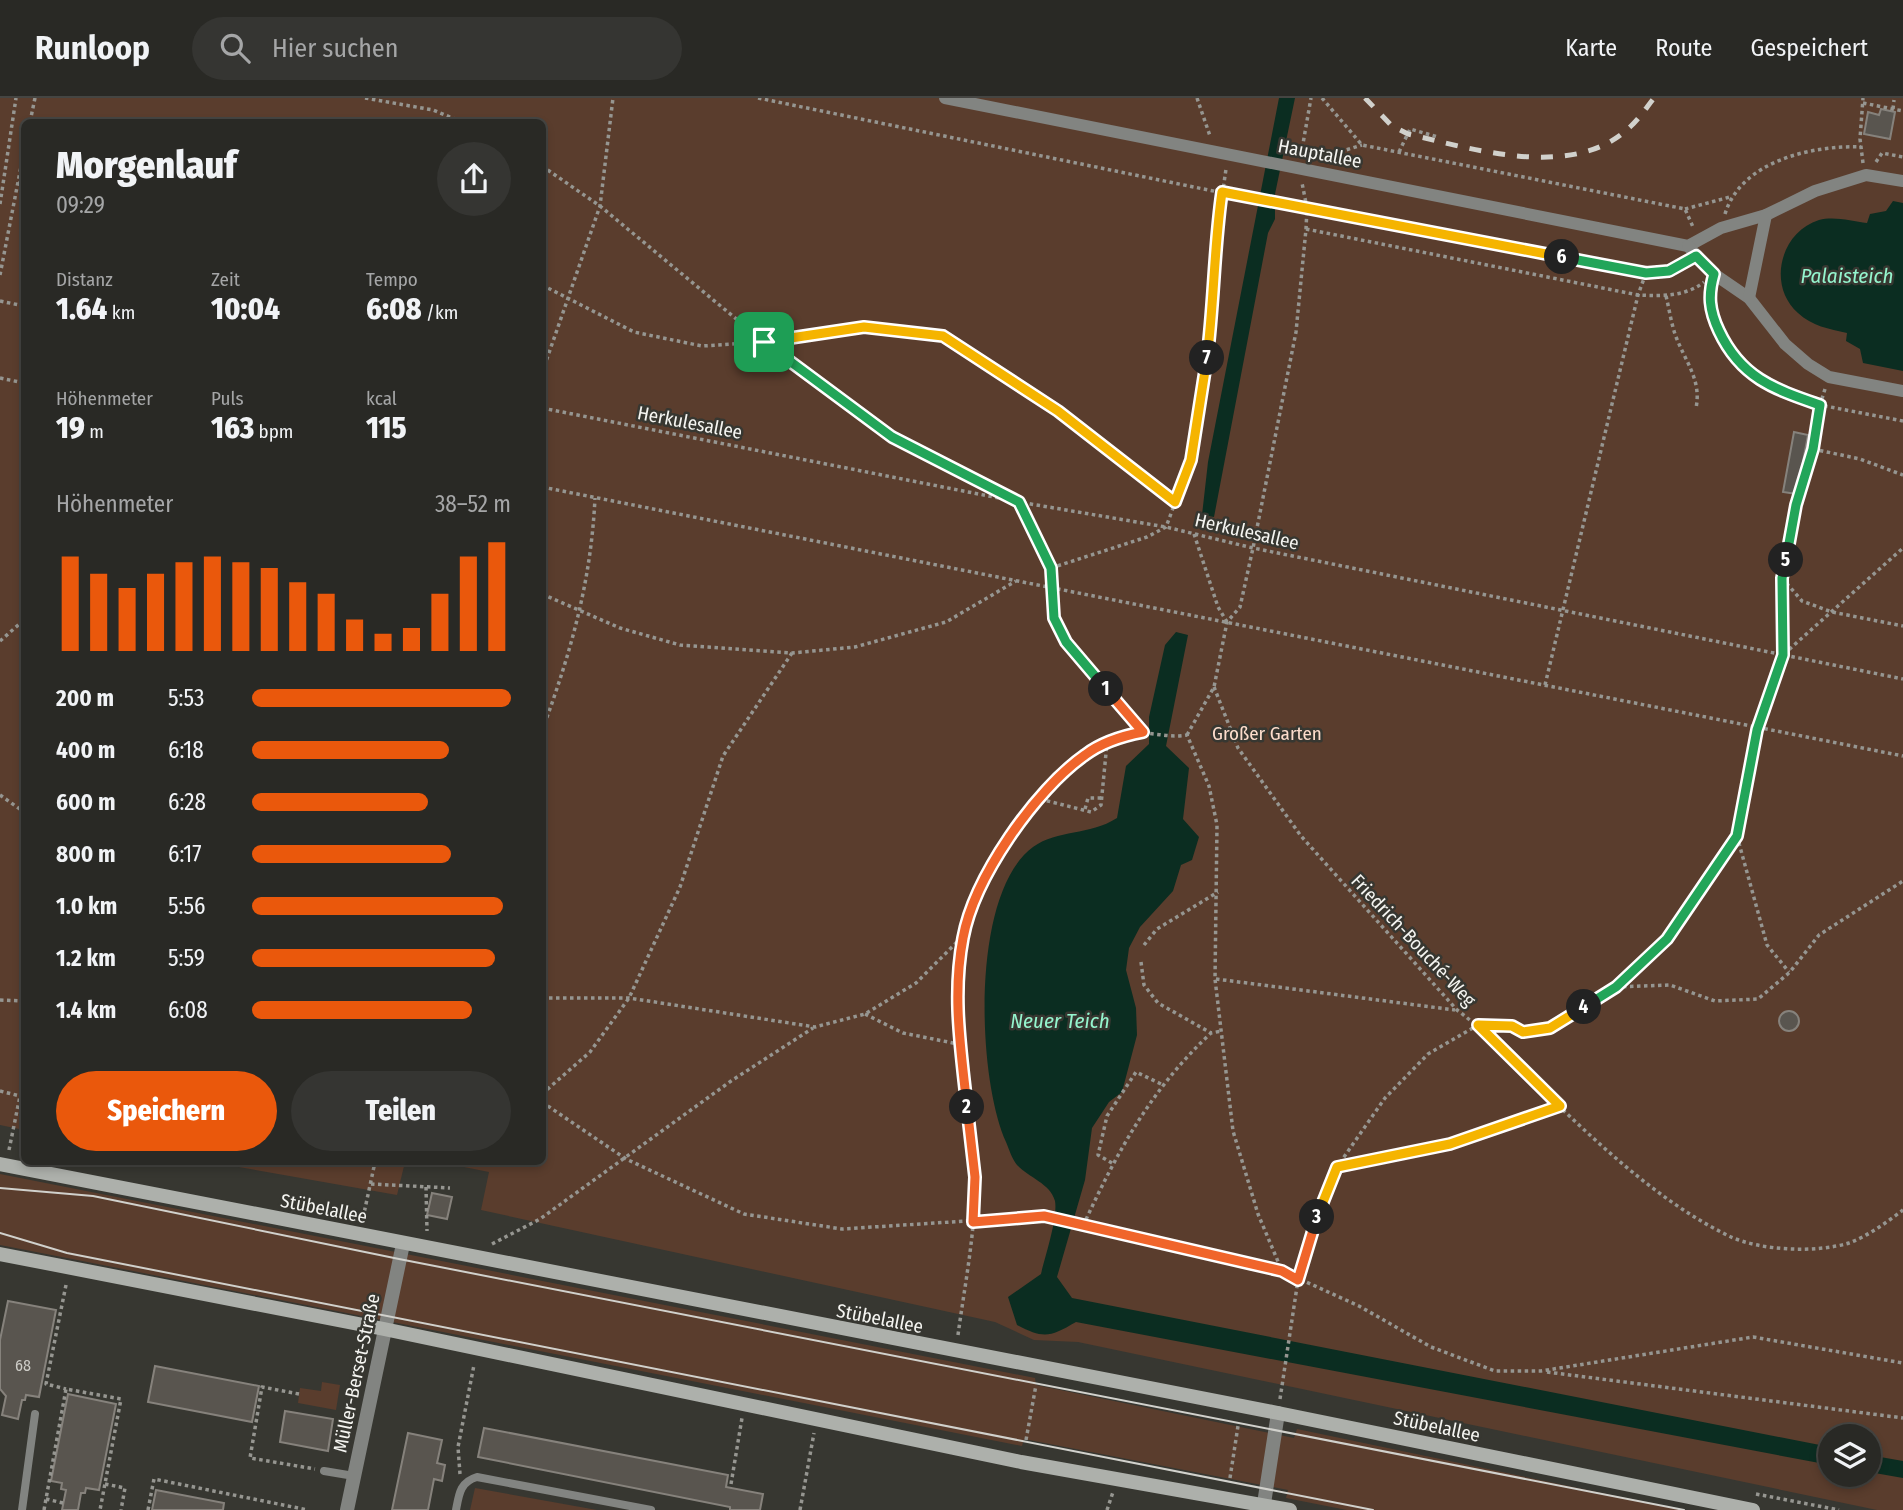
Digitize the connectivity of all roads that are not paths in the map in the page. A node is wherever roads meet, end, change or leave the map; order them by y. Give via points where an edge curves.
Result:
1 (945, 98) edge
2 (1903, 181) edge
3 (1766, 215) junction
4 (1695, 247) junction
5 (1749, 298) junction
6 (1903, 391) edge
7 (0, 1164) edge
8 (403, 1244) junction
9 (0, 1254) edge
10 (384, 1329) junction
11 (1279, 1406) junction
12 (35, 1414) dead end
13 (324, 1471) road end
14 (354, 1476) junction
15 (1263, 1508) edge
16 (22, 1510) edge
17 (347, 1510) edge
18 (456, 1510) edge
19 (651, 1510) edge
20 (1290, 1510) edge
21 (1753, 1510) edge

1 - 4 street, Hauptallee
2 - 3 street via 1866,175 1815,191
3 - 4 street via 1721,228
3 - 5 street
4 - 5 street via 1714,274
5 - 6 street via 1785,344 1829,377
7 - 8 main road, Stübelallee
8 - 10 street, Müller-Berset-Straße
8 - 11 main road, Stübelallee
9 - 10 main road
10 - 14 street, Müller-Berset-Straße
10 - 15 main road
11 - 15 street
11 - 21 main road, Stübelallee
12 - 16 lane
13 - 14 lane
14 - 17 street, Müller-Berset-Straße
15 - 20 main road
18 - 19 lane via 461,1487 478,1477

